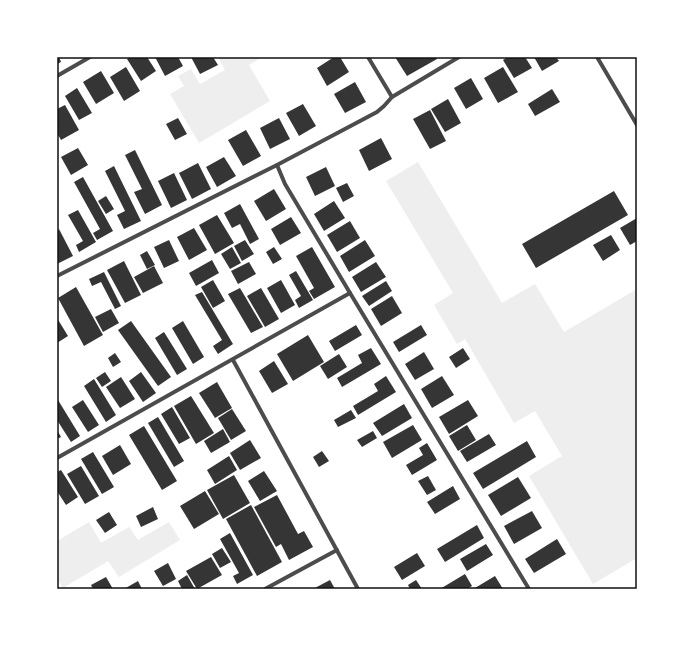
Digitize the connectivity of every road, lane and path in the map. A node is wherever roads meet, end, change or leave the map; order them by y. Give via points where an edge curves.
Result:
1 (90, 57) edge
2 (368, 57) edge
3 (459, 57) edge
4 (597, 57) edge
5 (57, 76) edge
6 (392, 97) junction
7 (637, 126) edge
8 (277, 165) junction
9 (57, 276) edge
10 (350, 294) junction
11 (233, 360) junction
12 (57, 458) edge
13 (337, 550) junction
14 (265, 589) edge
15 (358, 589) edge
16 (529, 589) edge

1 - 5 street
2 - 6 street
3 - 6 street
4 - 7 street
6 - 8 street via 377,112
8 - 9 street
8 - 10 street via 285,184
10 - 11 street
10 - 16 street
11 - 12 street
11 - 13 street
13 - 14 street
13 - 15 street

